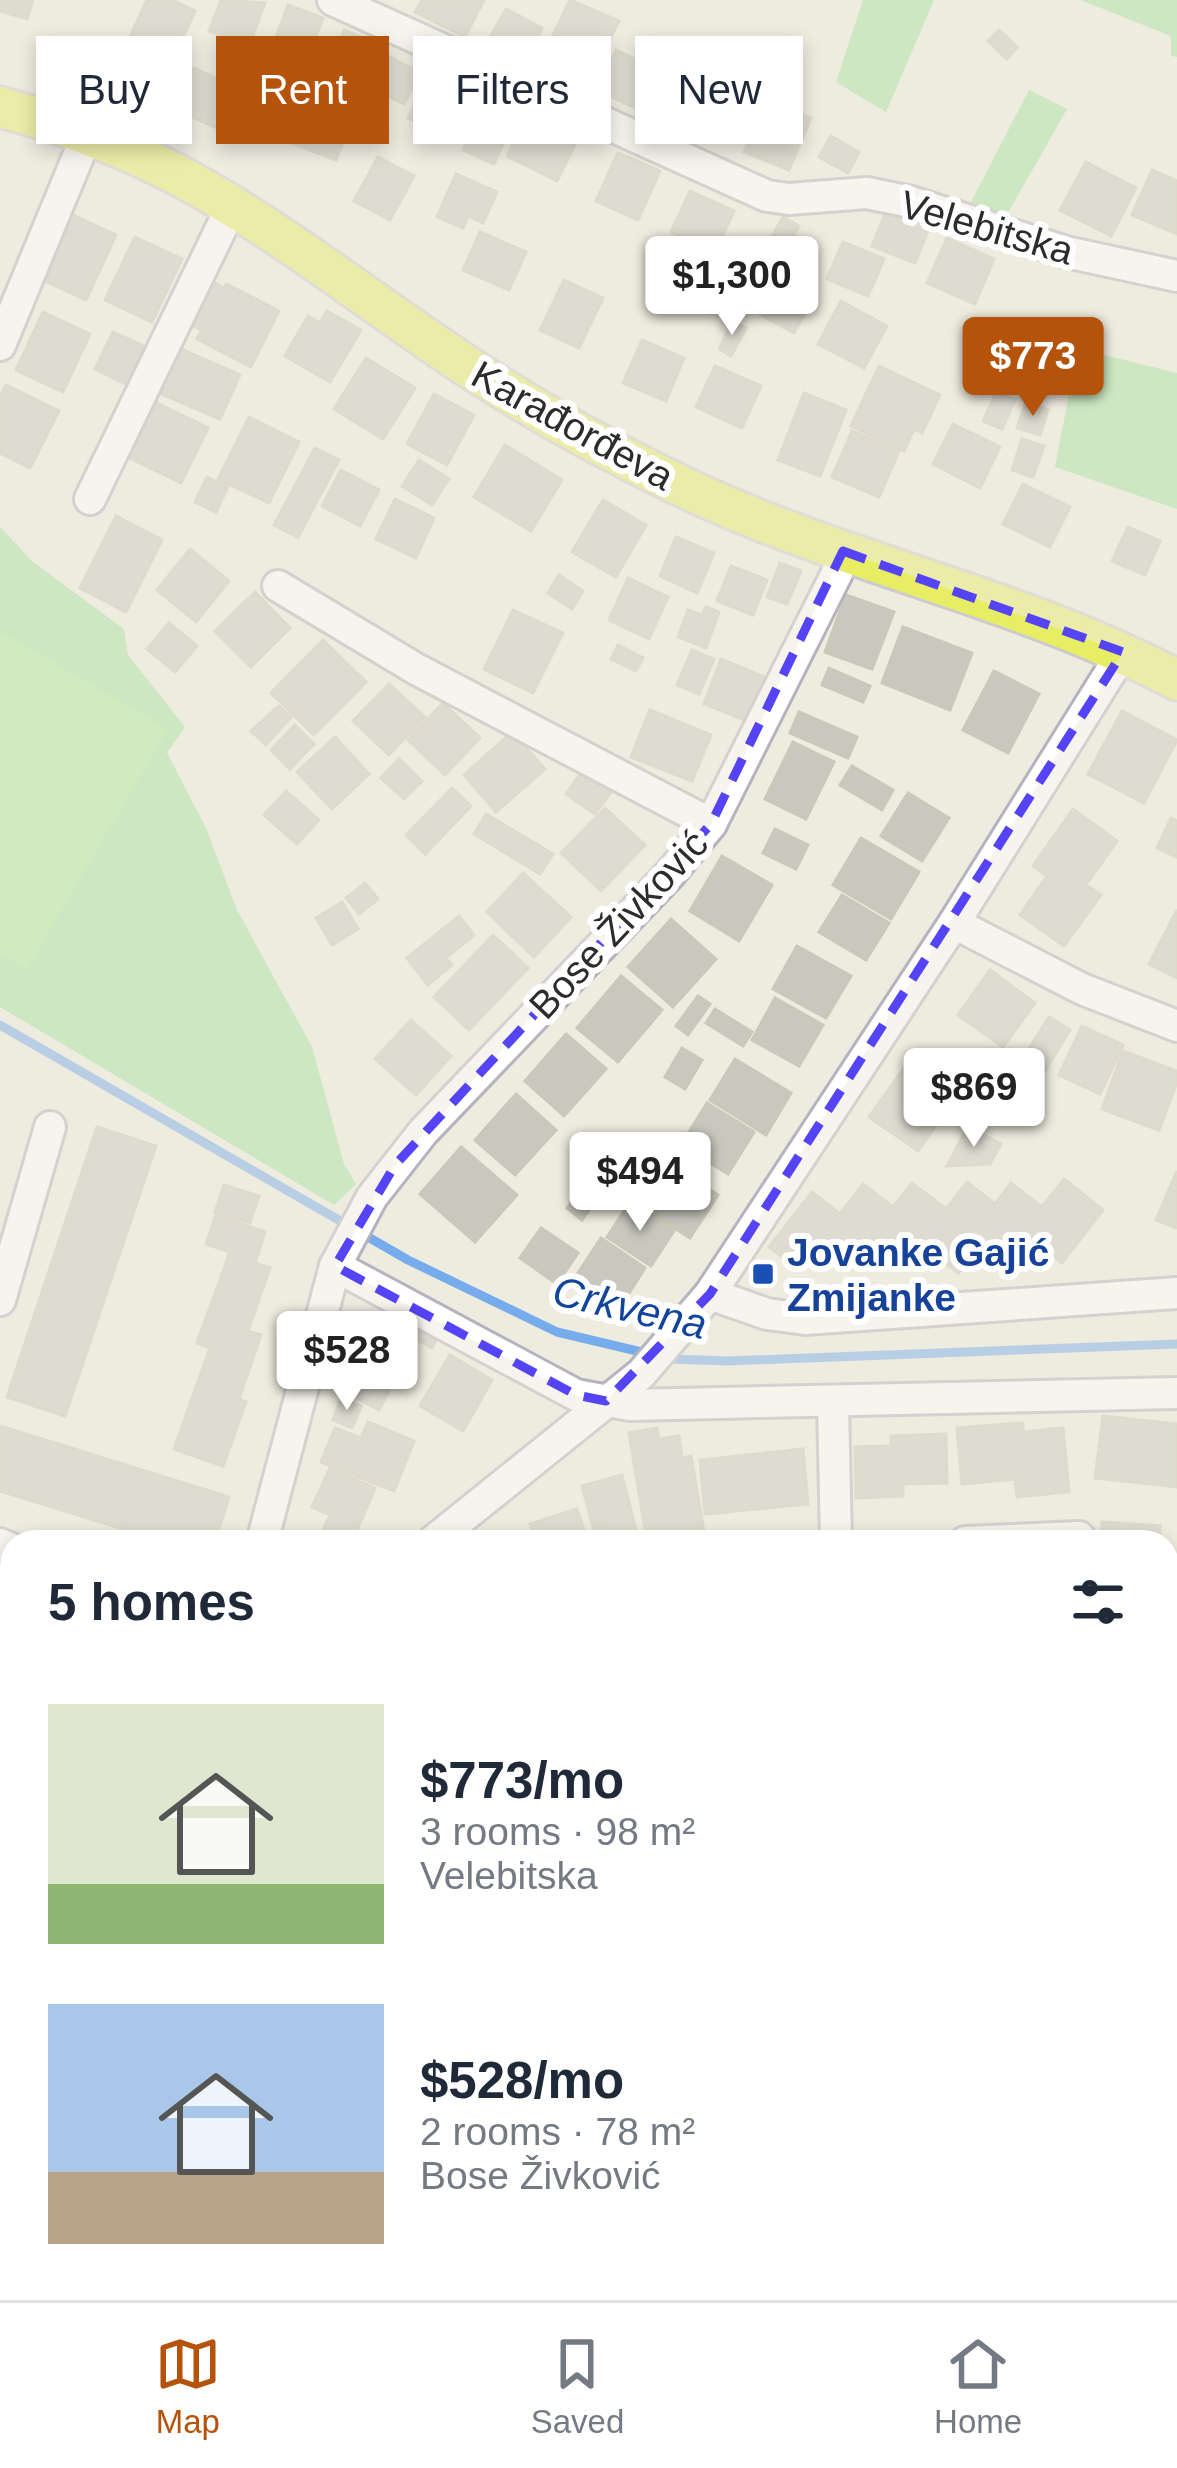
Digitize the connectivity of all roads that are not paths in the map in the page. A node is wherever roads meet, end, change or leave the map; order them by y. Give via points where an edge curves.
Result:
1 (333, 0) edge
2 (0, 107) edge
3 (36, 119) edge
4 (83, 144) edge
5 (108, 144) edge
6 (232, 206) junction
7 (1177, 276) edge
8 (0, 345) edge
9 (90, 499) dead end
10 (843, 551) junction
11 (278, 586) dead end
12 (1123, 652) junction
13 (1177, 680) edge
14 (711, 824) junction
15 (954, 923) junction
16 (1177, 1026) edge
17 (50, 1127) dead end
18 (339, 1256) junction
19 (1177, 1293) edge
20 (710, 1294) junction
21 (0, 1300) edge
22 (1177, 1393) edge
23 (606, 1401) junction
24 (833, 1403) junction
25 (265, 1530) edge
26 (447, 1530) edge
27 (836, 1530) edge

1 - 7 street, Velebitska via 767,196 867,193
2 - 3 main road, Karađorđeva
4 - 8 street
5 - 6 main road, Karađorđeva
6 - 9 street
6 - 10 main road, Karađorđeva via 592,441 752,519
10 - 12 main road, Karađorđeva
10 - 14 street, Bose Živković
11 - 14 street via 416,669
12 - 13 main road, Karađorđeva
12 - 15 street
14 - 18 street, Bose Živković via 423,1132
15 - 16 street
15 - 20 street
17 - 21 street
18 - 23 street via 576,1395
18 - 25 street
19 - 20 street via 806,1319
20 - 23 street
22 - 24 street
23 - 24 street
23 - 26 street
24 - 27 street

